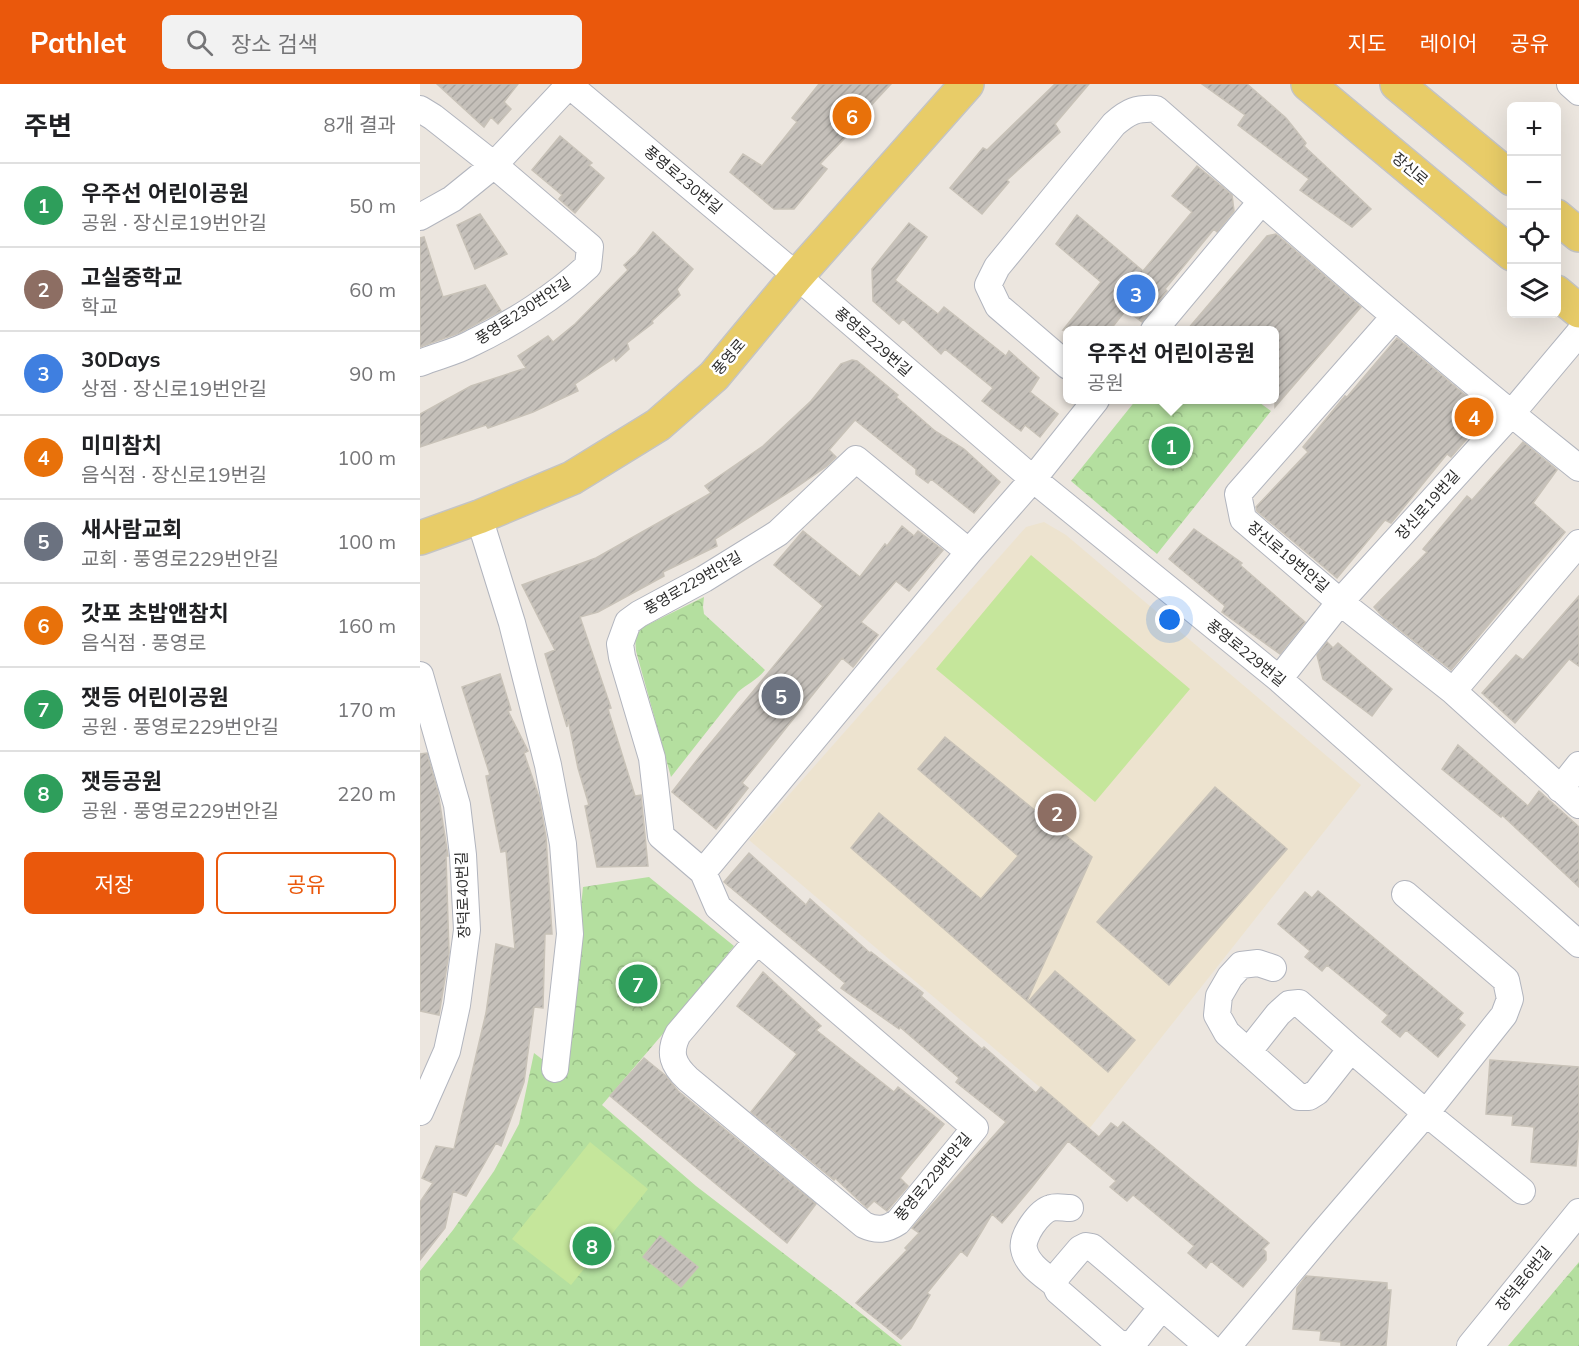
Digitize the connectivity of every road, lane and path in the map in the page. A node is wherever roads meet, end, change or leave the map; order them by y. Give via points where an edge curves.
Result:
1 (569, 84) edge
2 (967, 84) edge
3 (1308, 84) edge
4 (1397, 84) edge
5 (1570, 84) edge
6 (1579, 92) edge
7 (420, 109) edge
8 (494, 165) junction
9 (1507, 175) edge
10 (1261, 202) junction
11 (420, 217) edge
12 (1561, 219) edge
13 (1579, 235) edge
14 (1507, 250) edge
15 (797, 276) junction
16 (1561, 295) edge
17 (1579, 311) edge
18 (1394, 317) junction
19 (1157, 326) edge
20 (1579, 333) edge
21 (1063, 362) edge
22 (420, 363) edge
23 (1092, 404) edge
24 (1511, 414) junction
25 (1579, 468) edge
26 (1034, 479) junction
27 (479, 517) junction
28 (420, 538) edge
29 (1579, 543) edge
30 (969, 552) junction
31 (1340, 602) junction
32 (420, 675) edge
33 (1279, 679) junction
34 (1453, 691) junction
35 (1579, 765) edge
36 (1560, 789) junction
37 (1579, 805) edge
38 (703, 872) junction
39 (1405, 894) dead end
40 (757, 941) junction
41 (1579, 944) edge
42 (1272, 968) dead end
43 (1352, 1049) junction
44 (1248, 1052) junction
45 (555, 1069) dead end
46 (420, 1112) edge
47 (1426, 1113) junction
48 (1522, 1191) dead end
49 (1070, 1208) dead end
50 (1579, 1212) edge
51 (1055, 1284) junction
52 (1162, 1307) junction
53 (1209, 1346) edge
54 (1228, 1346) edge
55 (1470, 1346) edge

1 - 8 street
1 - 15 street, 풍영로230번길
2 - 15 main road, 풍영로
3 - 14 main road, 장신로
4 - 9 main road
5 - 6 street
7 - 8 street, 풍영로230번안길
8 - 11 street via 452,199
8 - 22 street, 풍영로230번안길 via 590,247 588,266 569,284 522,315 471,344
10 - 18 street
10 - 19 street
10 - 21 street via 1156,109 1126,113 997,267 988,285 998,306
12 - 13 main road
15 - 26 street, 풍영로229번길
15 - 27 main road, 풍영로 via 714,376 658,425 572,478
16 - 17 main road
18 - 24 street
18 - 31 street, 장신로19번안길 via 1238,494 1243,519
20 - 24 street, 장신로19번길
23 - 26 street
24 - 25 street
24 - 31 street, 장신로19번길
26 - 30 street
26 - 33 street, 풍영로229번길
27 - 28 main road, 풍영로
27 - 45 street via 512,623 548,765 563,844 570,934
29 - 34 street
30 - 38 street
30 - 38 street, 풍영로229번안길 via 856,459 778,533 628,622 620,644 622,657 652,758 661,836
31 - 33 street, 장신로19번길
31 - 34 street, 장신로19번안길
32 - 46 street, 장덕로40번길 via 457,805 467,930 447,1051
33 - 41 street, 풍영로229번길
34 - 36 street, 장신로19번안길
35 - 36 street
36 - 37 street, 장신로19번안길
38 - 40 street, 풍영로229번안길 via 718,907
39 - 47 street via 1506,980 1510,999 1504,1015
40 - 40 street, 풍영로229번안길 via 975,1128 890,1227 872,1229 864,1225 675,1065 673,1044 678,1034
42 - 44 street via 1258,963 1241,964 1219,996 1217,1016 1227,1033
43 - 44 street via 1299,1004 1289,1004
43 - 44 street via 1309,1097 1299,1097
43 - 47 street
47 - 48 street
47 - 54 street
49 - 51 street via 1044,1211 1024,1240 1024,1250 1032,1265
50 - 55 street, 장덕로6번길
51 - 52 street via 1057,1276 1080,1249 1092,1247
51 - 52 street via 1058,1291 1118,1343 1134,1342
52 - 53 street

